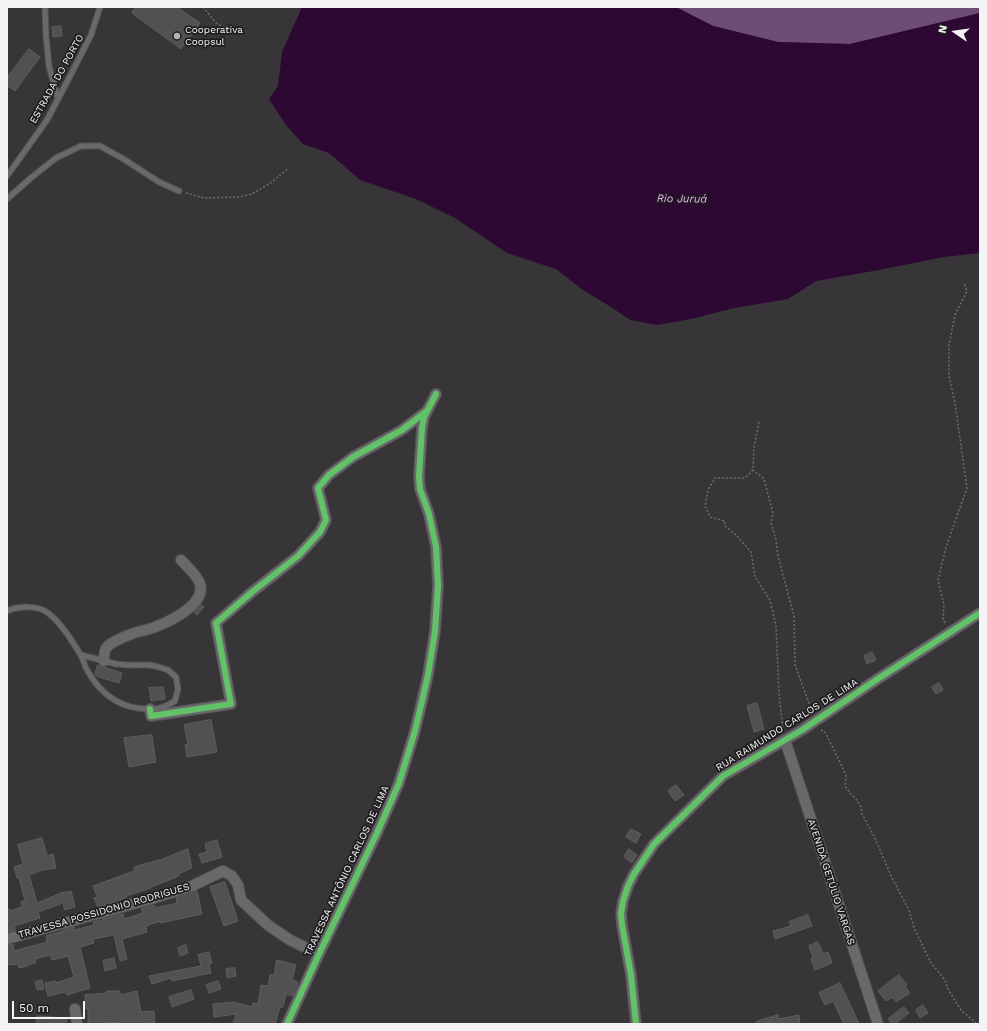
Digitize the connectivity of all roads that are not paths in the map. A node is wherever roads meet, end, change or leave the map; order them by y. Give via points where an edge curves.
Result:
1 (45, 7) edge
2 (100, 7) edge
3 (58, 99) junction
4 (7, 176) edge
5 (179, 191) road end
6 (7, 199) edge
7 (436, 394) dead end
8 (427, 411) junction
9 (181, 560) dead end
10 (7, 610) edge
11 (980, 613) edge
12 (81, 655) junction
13 (104, 661) junction
14 (150, 709) junction
15 (785, 740) junction
16 (7, 939) edge
17 (319, 954) junction
18 (75, 1009) dead end
19 (77, 1024) edge
20 (287, 1024) edge
21 (636, 1024) edge
22 (878, 1024) edge

1 - 3 lane via 49,66
2 - 3 lane, ESTRADA DO PORTO via 91,35
3 - 4 lane, ESTRADA DO PORTO via 47,120
5 - 6 lane via 159,182 100,146 81,146 56,158
7 - 8 street, TRAVESSA ANTÔNIO CARLOS DE LIMA
8 - 14 street via 402,430 353,457 329,475 318,488 326,520 320,532 298,556 216,623 231,704 151,716
8 - 17 street, TRAVESSA ANTÔNIO CARLOS DE LIMA via 422,428 419,476 420,489 429,514 436,547 438,586 436,631 428,675 399,783 378,833
9 - 13 street via 200,583 201,594 194,604 172,620 112,643 107,647
10 - 12 lane via 25,607 47,612
11 - 15 street, RUA RAIMUNDO CARLOS DE LIMA
12 - 13 lane
12 - 14 lane via 90,675 107,695 124,705
13 - 14 lane via 129,666 159,667 176,677 178,689 175,701 163,708
15 - 21 street, RUA RAIMUNDO CARLOS DE LIMA via 724,776 654,844 634,874 623,901 621,914
15 - 22 street, AVENIDA GETÚLIO VARGAS
16 - 17 street, TRAVESSA POSSIDONIO RODRIGUES via 151,899 192,886 223,872 232,876 238,885 241,900 268,925 290,940
17 - 20 street, TRAVESSA ANTÔNIO CARLOS DE LIMA
18 - 19 street

